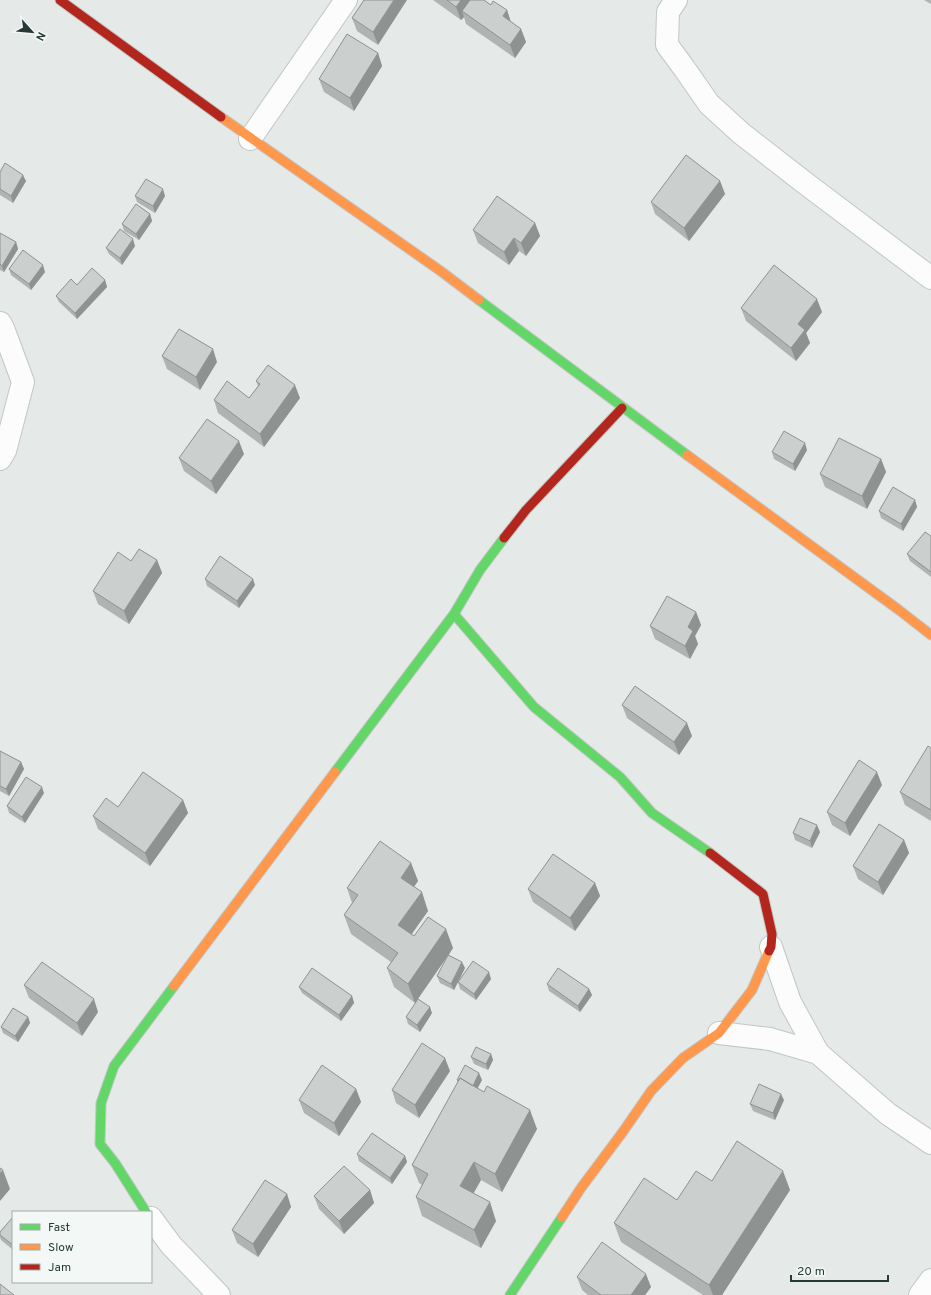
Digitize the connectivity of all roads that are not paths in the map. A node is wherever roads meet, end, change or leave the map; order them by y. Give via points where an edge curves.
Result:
1 (60, 0) edge
2 (346, 0) edge
3 (676, 0) edge
4 (250, 139) junction
5 (931, 278) edge
6 (0, 323) edge
7 (622, 408) junction
8 (0, 459) edge
9 (454, 614) junction
10 (931, 635) edge
11 (771, 947) junction
12 (719, 1033) junction
13 (818, 1053) junction
14 (931, 1143) edge
15 (145, 1211) edge
16 (152, 1219) edge
17 (931, 1280) edge
18 (219, 1295) edge
19 (510, 1295) edge
20 (920, 1295) edge

1 - 4 street
2 - 4 street
3 - 5 street via 668,12 667,44 709,104 804,183
4 - 7 street via 442,272
6 - 8 street via 23,382 5,451
7 - 9 street via 526,510 480,570
7 - 10 street
9 - 11 street via 534,707 620,777 652,813 699,844 763,894 772,934
9 - 15 street via 114,1066 101,1103 100,1144
11 - 12 street via 752,990
11 - 13 street via 790,1002
12 - 13 street via 770,1039
12 - 19 street via 683,1058 652,1091 581,1188
13 - 14 street via 888,1114
16 - 18 street via 171,1245
17 - 20 street

